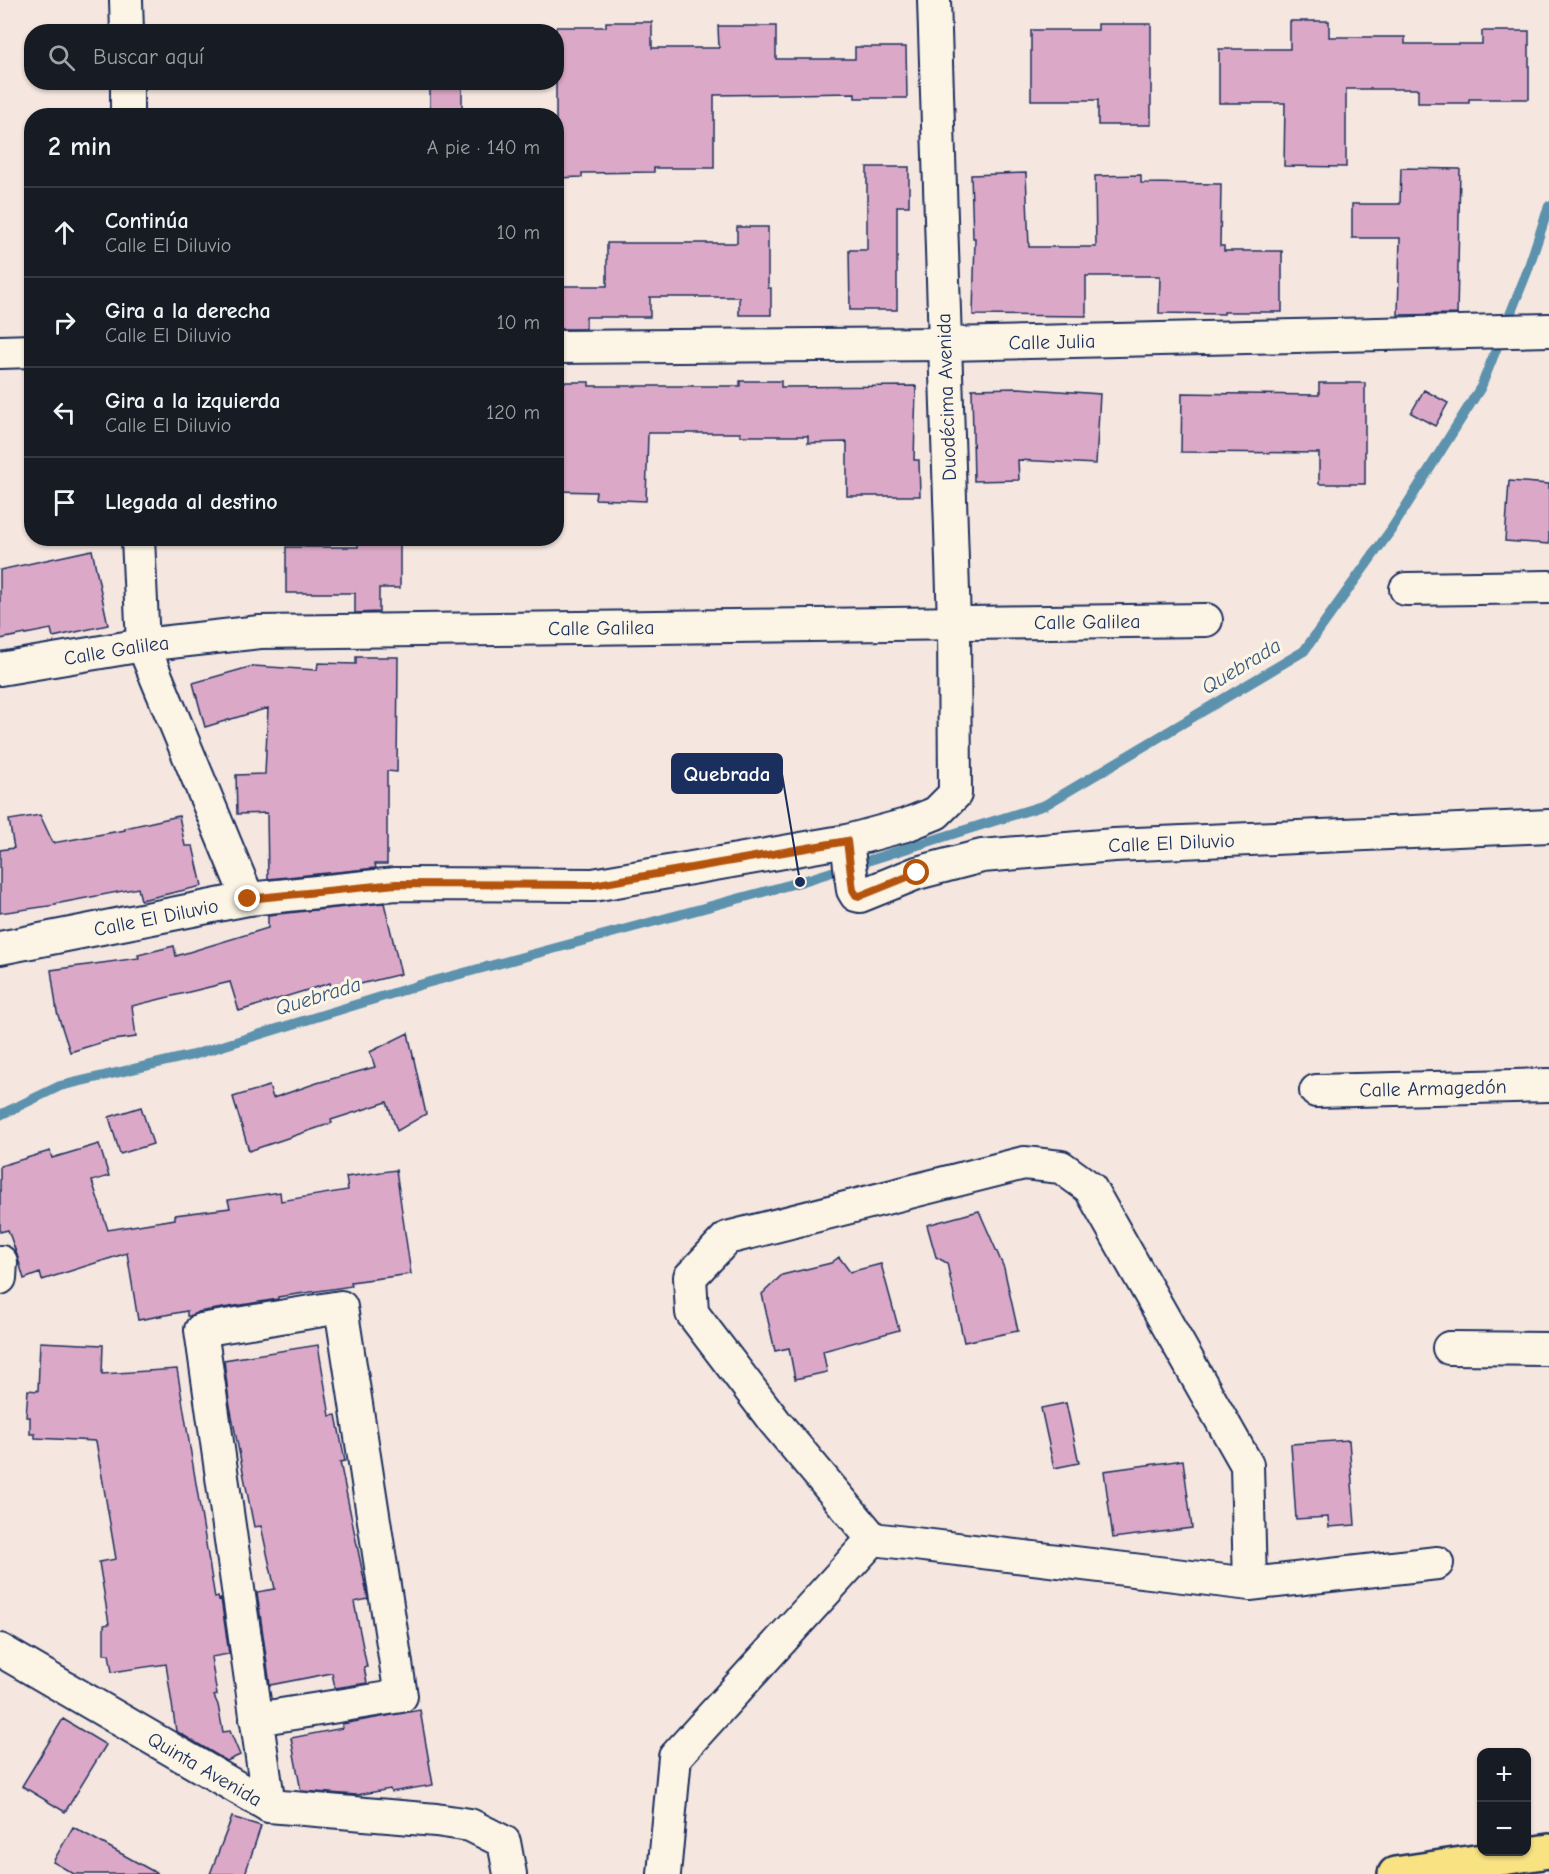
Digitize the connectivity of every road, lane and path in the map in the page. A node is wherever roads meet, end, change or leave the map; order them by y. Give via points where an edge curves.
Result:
1 (126, 0) edge
2 (934, 0) edge
3 (127, 24) edge
4 (127, 90) edge
5 (127, 108) edge
6 (1536, 330) edge
7 (945, 344) junction
8 (564, 346) edge
9 (0, 351) edge
10 (24, 351) edge
11 (138, 546) edge
12 (1549, 587) edge
13 (1406, 588) dead end
14 (1206, 620) dead end
15 (954, 623) junction
16 (143, 645) junction
17 (0, 669) edge
18 (955, 794) joint
19 (1549, 826) edge
20 (848, 848) junction
21 (248, 899) junction
22 (0, 948) edge
23 (1549, 1085) edge
24 (1316, 1091) dead end
25 (1449, 1348) dead end
26 (1549, 1349) edge
27 (873, 1539) junction
28 (1437, 1563) dead end
29 (1250, 1584) junction
30 (0, 1650) edge
31 (256, 1719) junction
32 (269, 1806) junction
33 (1549, 1851) edge
34 (510, 1874) edge
35 (664, 1874) edge
36 (1395, 1874) edge

1 - 3 street
2 - 7 street, Duodécima Avenida
4 - 5 street
6 - 7 street, Calle Julia
7 - 8 street, Calle Julia
7 - 15 street, Duodécima Avenida
9 - 10 street
11 - 16 street
12 - 13 street
14 - 15 street, Calle Galilea
15 - 16 street, Calle Galilea via 260,632
15 - 18 street, Duodécima Avenida
16 - 17 street, Calle Galilea
16 - 21 street
18 - 20 street, Calle El Diluvio via 936,813
19 - 20 street, Calle El Diluvio via 1114,845 982,856 917,873 860,896 853,890
20 - 21 street, Calle El Diluvio via 593,885 396,884
21 - 22 street, Calle El Diluvio
23 - 24 street, Calle Armagedón
25 - 26 street
27 - 29 street
27 - 29 street via 775,1422 692,1313 690,1277 727,1238 1024,1163 1061,1167 1090,1188 1247,1465
27 - 35 street via 675,1757
28 - 29 street
30 - 32 street, Quinta Avenida
31 - 31 street via 201,1330 341,1307 401,1696
31 - 32 street
32 - 34 street, Quinta Avenida via 470,1826 504,1842
33 - 36 main road

